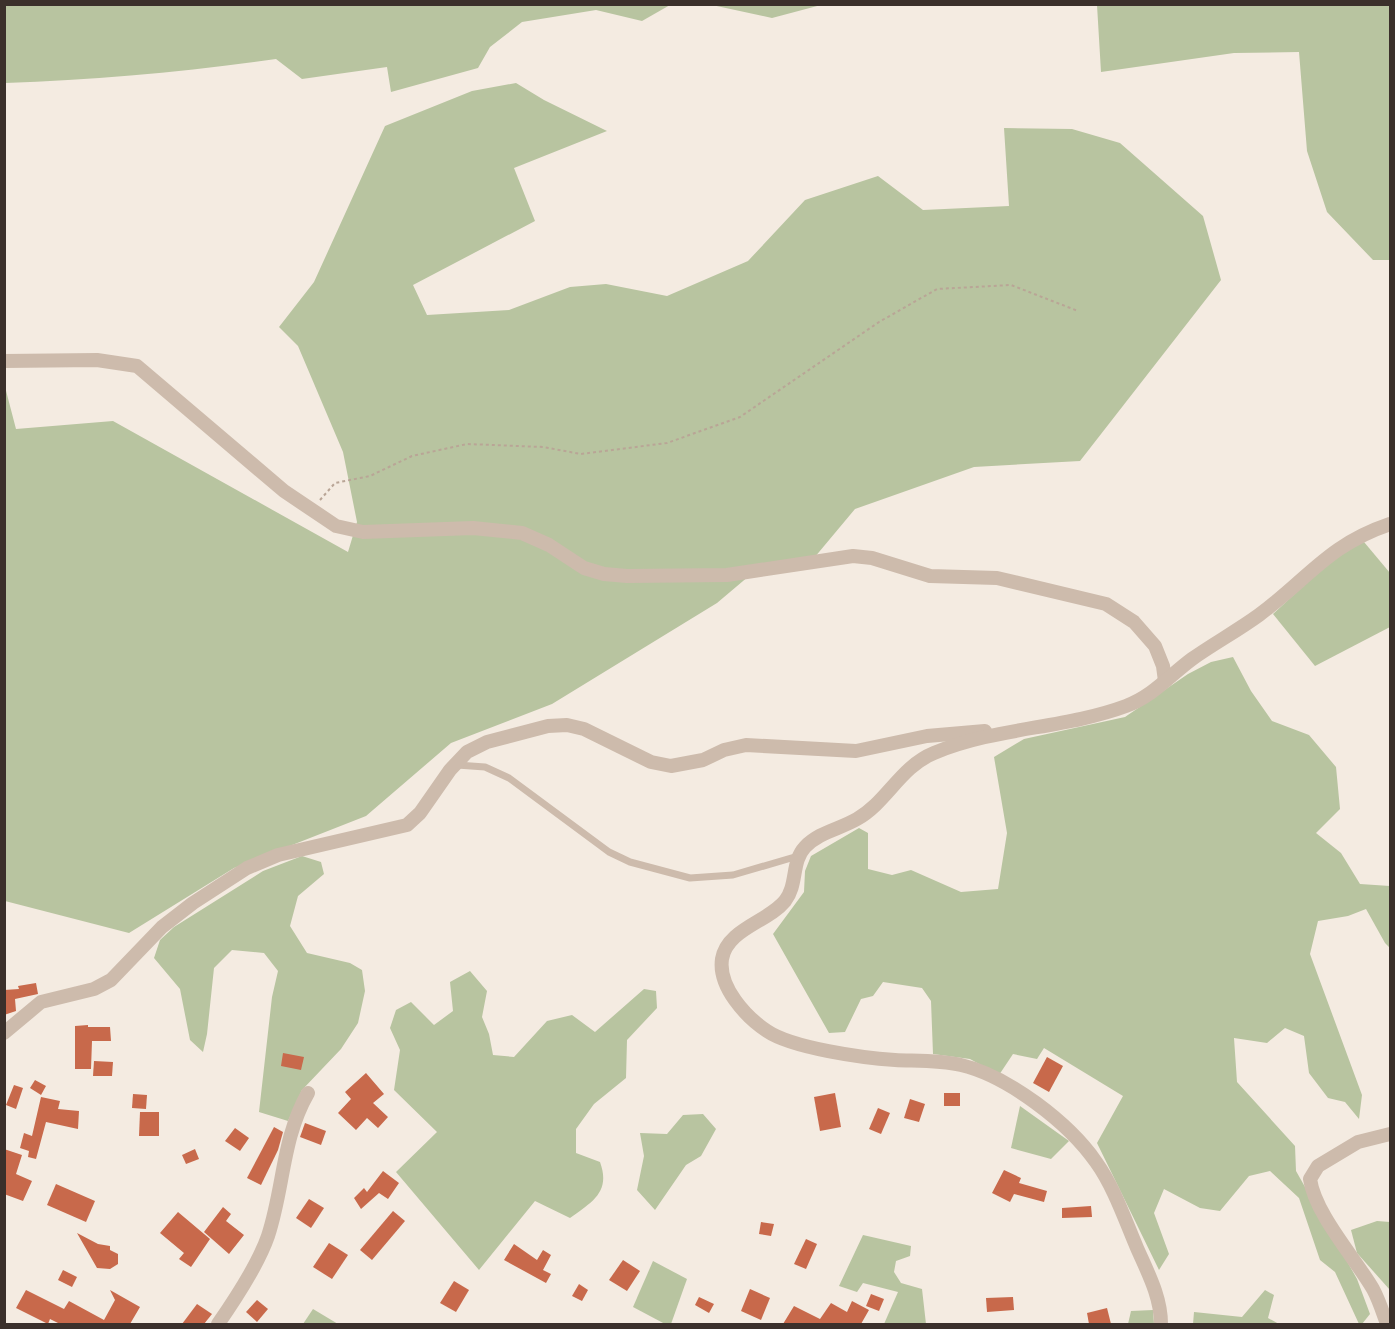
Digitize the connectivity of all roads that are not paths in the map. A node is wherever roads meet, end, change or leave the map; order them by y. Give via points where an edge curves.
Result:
1 (4, 361) edge
2 (1390, 524) edge
3 (1165, 681) junction
4 (999, 733) junction
5 (454, 765) junction
6 (798, 856) junction
7 (4, 1033) edge
8 (308, 1093) dead end
9 (1390, 1134) edge
10 (218, 1324) edge
11 (1161, 1324) edge
12 (1387, 1324) edge

1 - 3 street via 97,360 137,366 312,513 336,526 363,532 473,528 522,533 537,538 584,568 604,574 727,574 853,556 930,576 997,578 1106,604 1134,622 1155,646
2 - 3 street via 1342,545 1261,613
3 - 4 street via 1152,694 1127,706
4 - 5 street via 927,736 856,751 746,745 671,766 651,762 584,729 548,726 487,742 467,752
4 - 6 street via 934,753 913,764 870,809 808,843
5 - 6 lane via 485,767 509,778 609,852 630,862 690,878 733,875
5 - 7 street via 407,825 278,855 248,868 162,927 111,980 94,989 41,1002
6 - 11 street via 793,886 785,901 725,949 721,962 723,977 746,1015 769,1033 790,1042 880,1059 959,1064 1032,1100 1077,1140 1099,1166 1152,1282
8 - 10 street via 296,1113 288,1140 268,1237
9 - 12 street via 1358,1142 1318,1166 1310,1179 1340,1241 1374,1290

